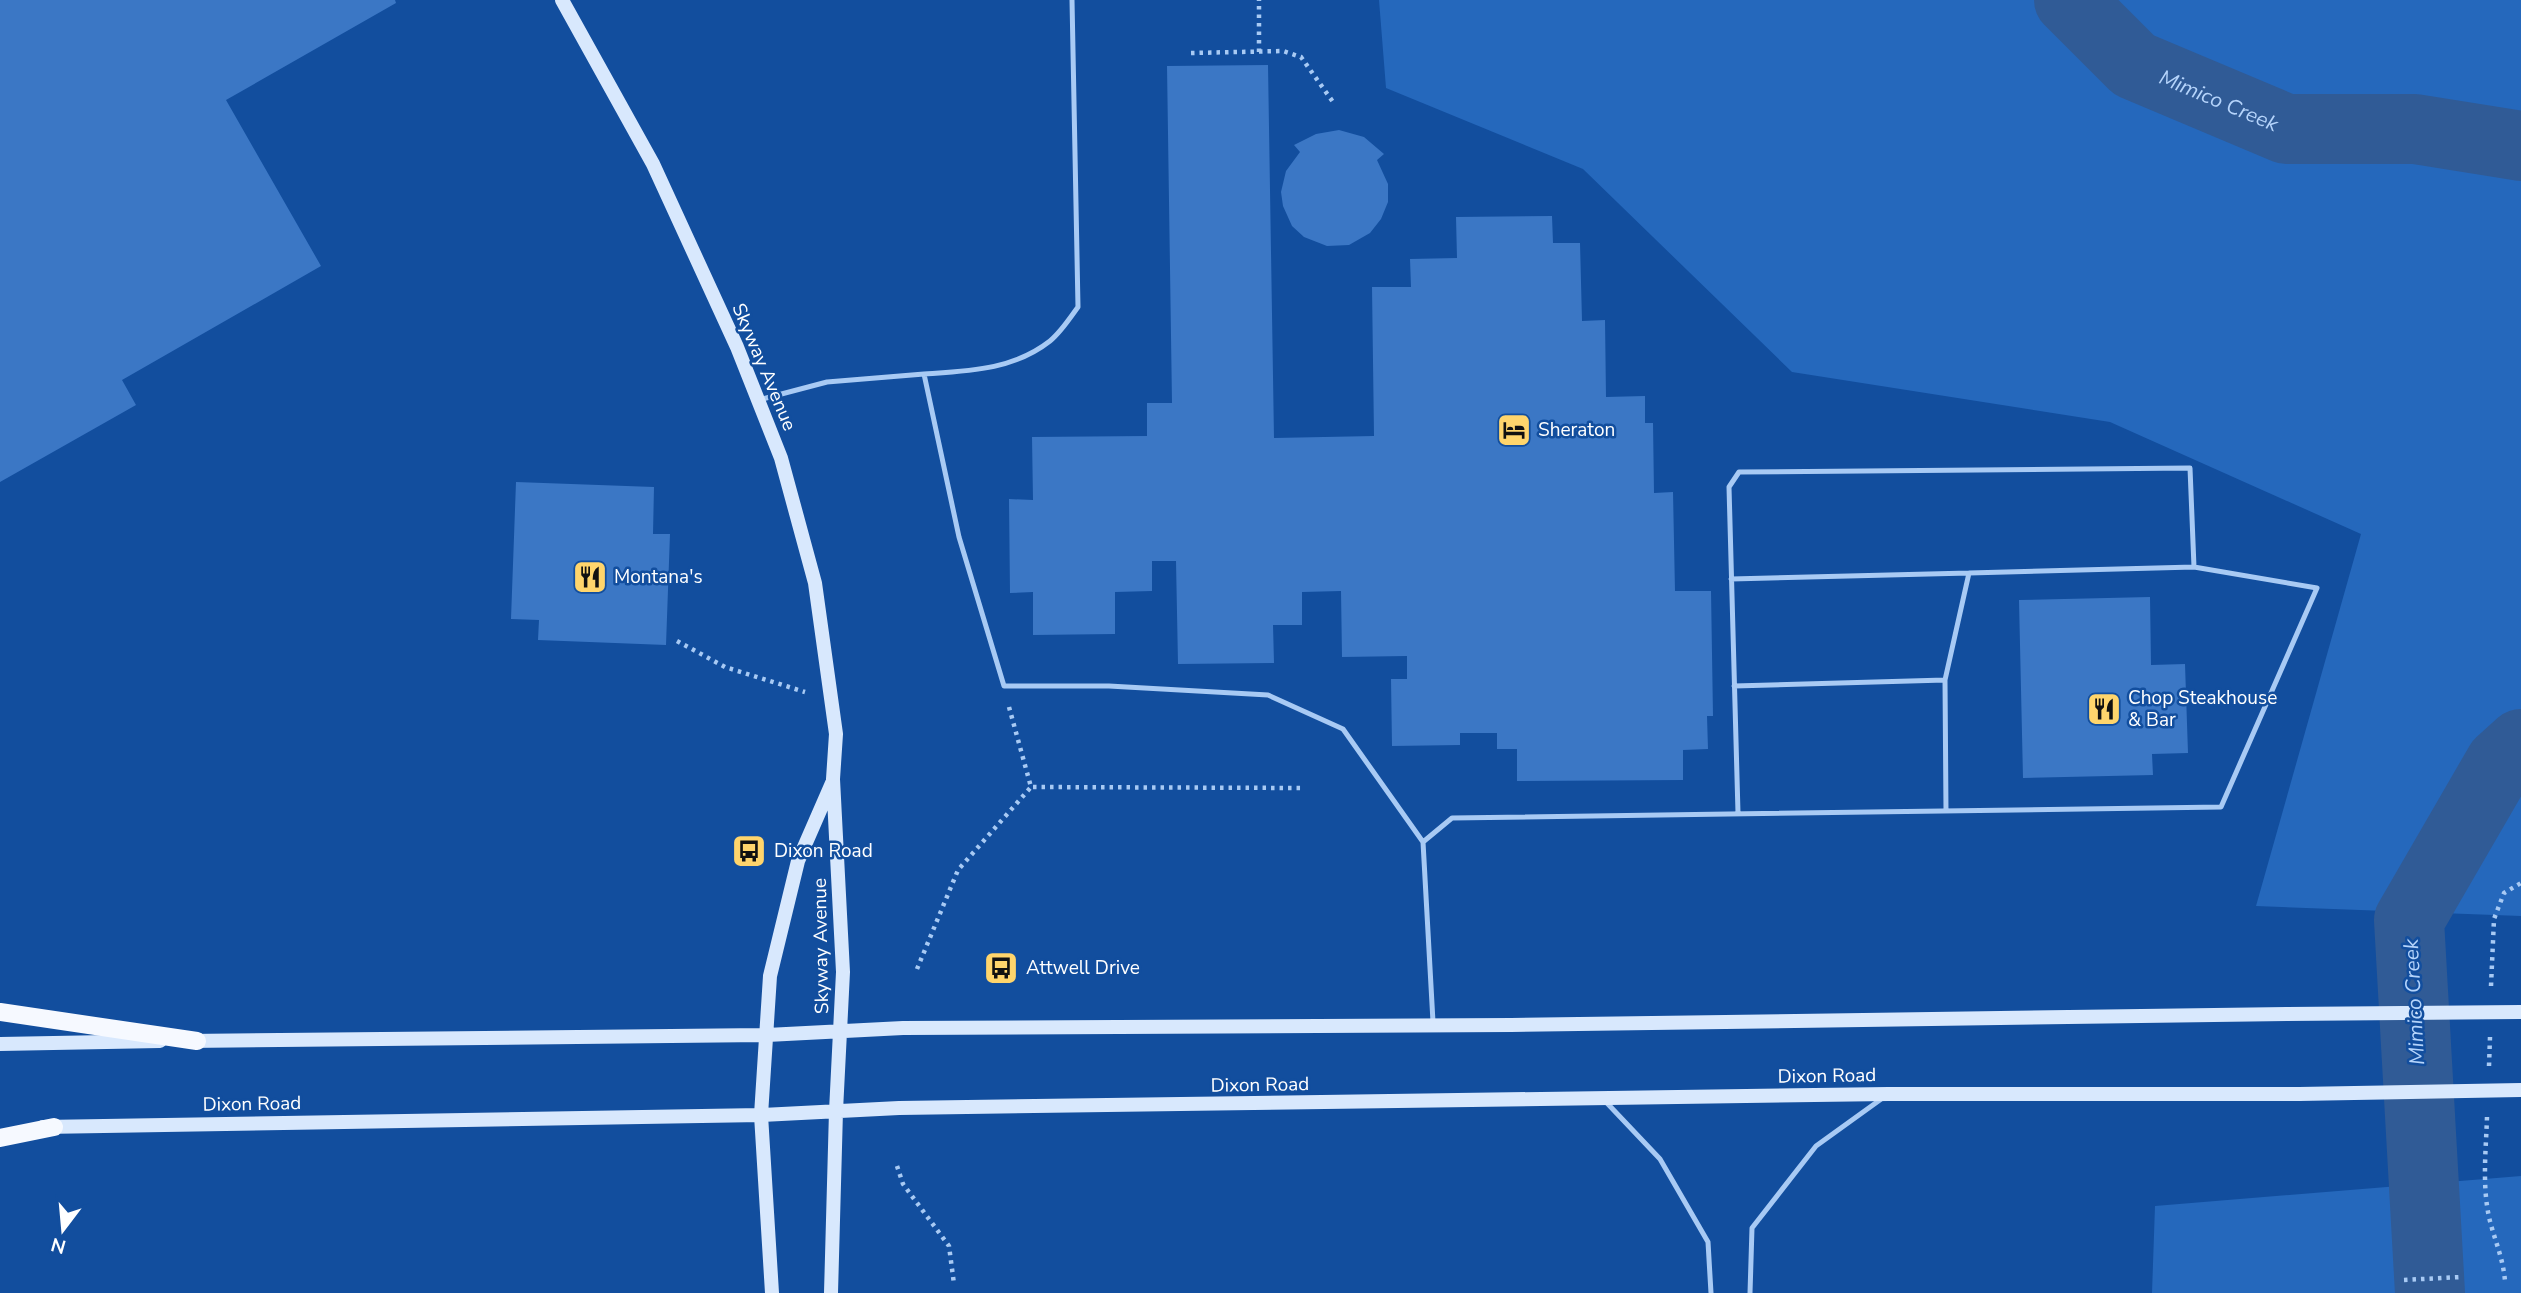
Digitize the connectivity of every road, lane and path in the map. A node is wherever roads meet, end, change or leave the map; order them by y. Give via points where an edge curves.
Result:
1 (562, 0) edge
2 (1072, 0) edge
3 (1259, 0) edge
4 (1259, 52) junction
5 (1191, 53) dead end
6 (1333, 102) dead end
7 (924, 374) junction
8 (758, 401) junction
9 (2194, 567) junction
10 (1969, 573) junction
11 (1731, 579) junction
12 (677, 641) dead end
13 (1945, 680) junction
14 (1004, 686) junction
15 (1734, 686) junction
16 (832, 701) junction
17 (834, 779) junction
18 (1031, 787) junction
19 (1301, 788) dead end
20 (1945, 811) junction
21 (1738, 813) junction
22 (1423, 842) junction
23 (917, 969) dead end
24 (0, 1012) edge
25 (2521, 1012) edge
26 (1433, 1026) junction
27 (841, 1030) junction
28 (767, 1035) junction
29 (197, 1041) junction
30 (0, 1044) edge
31 (2521, 1090) edge
32 (1888, 1094) junction
33 (1604, 1100) junction
34 (836, 1111) junction
35 (761, 1115) junction
36 (54, 1127) junction
37 (0, 1128) edge
38 (0, 1138) edge
39 (897, 1166) dead end
40 (2461, 1277) dead end
41 (2404, 1280) dead end
42 (954, 1284) dead end
43 (772, 1293) edge
44 (831, 1293) edge
45 (1711, 1293) edge
46 (1750, 1293) edge

1 - 8 main road, Skyway Avenue via 653,164
2 - 7 lane via 1078,307 1052,340 1021,359 987,369
3 - 4 path
4 - 5 path
4 - 6 path via 1283,51 1301,57
7 - 8 lane via 827,382
7 - 14 lane via 959,537
8 - 16 main road, Skyway Avenue via 782,458 815,583
9 - 10 lane
9 - 11 lane via 2190,468 1739,471 1729,486
9 - 20 lane via 2317,588 2221,807
10 - 11 lane
10 - 13 lane
11 - 15 lane
12 - 16 path via 725,667
13 - 15 lane
13 - 20 lane
14 - 18 path
14 - 22 lane via 1109,686 1268,695 1343,729
15 - 21 lane
16 - 17 main road, Skyway Avenue
17 - 27 main road, Skyway Avenue via 843,972
17 - 28 main road, Skyway Avenue via 798,861 771,976
18 - 19 path
18 - 23 path via 958,870
20 - 21 lane
21 - 22 lane via 1452,817
22 - 26 lane
24 - 29 main road
25 - 26 main road, bridge
26 - 27 main road
27 - 28 main road
27 - 34 main road
28 - 29 main road
28 - 35 main road
29 - 30 main road
31 - 32 main road, Dixon Road, bridge
32 - 33 main road, Dixon Road
32 - 46 lane via 1816,1146 1752,1228
33 - 34 main road, Dixon Road
33 - 45 lane via 1660,1159 1708,1242
34 - 35 main road, Dixon Road
34 - 44 main road
35 - 36 main road, Dixon Road
35 - 43 main road
36 - 37 main road, Dixon Road
36 - 38 main road
39 - 42 path via 903,1184 949,1245
40 - 41 path

